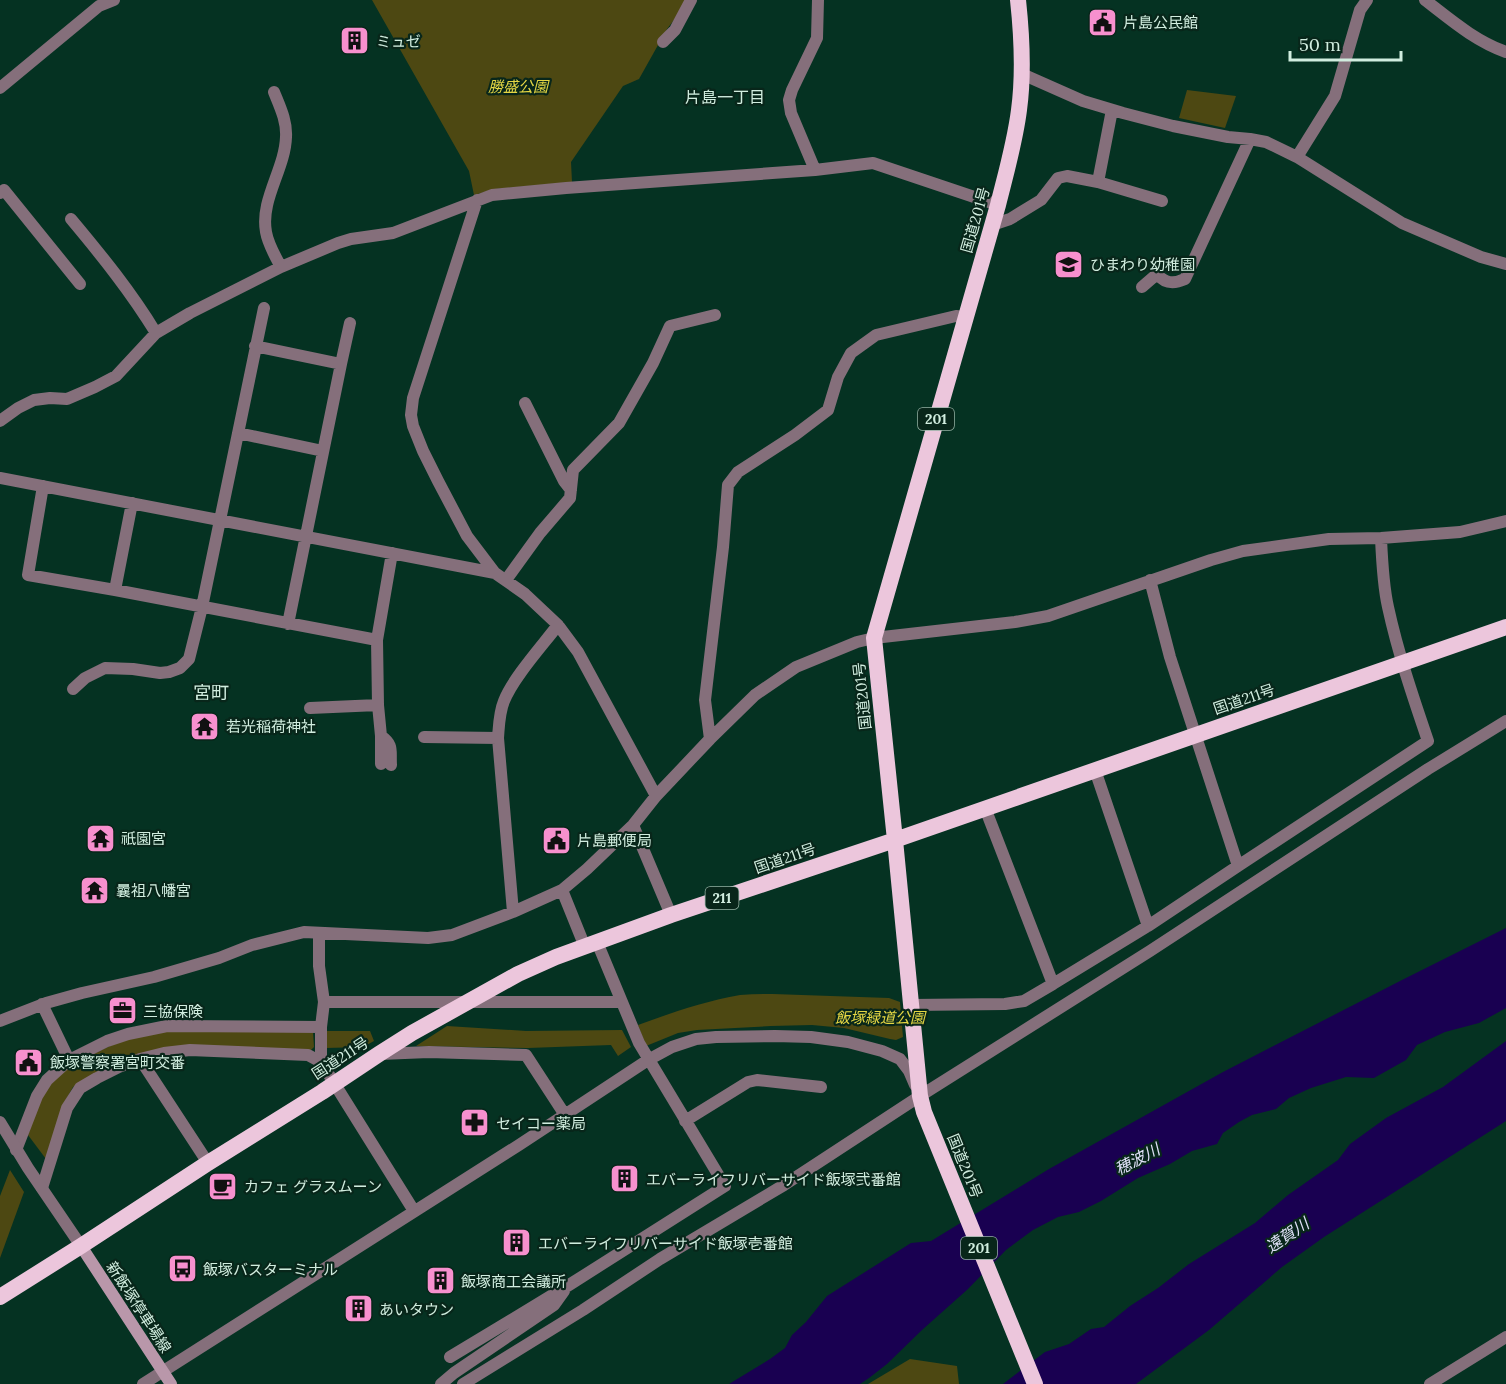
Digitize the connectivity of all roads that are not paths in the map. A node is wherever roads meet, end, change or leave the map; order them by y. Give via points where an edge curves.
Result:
1 (114, 0) edge
2 (691, 0) edge
3 (818, 0) edge
4 (1018, 0) edge
5 (1367, 0) edge
6 (1425, 0) edge
7 (663, 42) dead end
8 (1506, 52) edge
9 (1022, 74) junction
10 (0, 88) edge
11 (274, 93) dead end
12 (1112, 110) junction
13 (1250, 139) junction
14 (1297, 157) junction
15 (815, 170) junction
16 (1098, 182) junction
17 (0, 194) edge
18 (477, 200) junction
19 (1162, 201) dead end
20 (998, 205) junction
21 (71, 219) dead end
22 (992, 225) junction
23 (1506, 264) edge
24 (280, 267) junction
25 (80, 284) dead end
26 (1142, 287) dead end
27 (264, 308) dead end
28 (715, 315) dead end
29 (965, 317) junction
30 (350, 323) dead end
31 (156, 333) junction
32 (255, 346) junction
33 (341, 364) junction
34 (525, 403) dead end
35 (0, 421) edge
36 (238, 433) junction
37 (323, 451) junction
38 (0, 478) edge
39 (43, 486) junction
40 (571, 490) junction
41 (132, 503) junction
42 (220, 520) junction
43 (1506, 521) edge
44 (306, 537) junction
45 (1381, 538) junction
46 (392, 553) junction
47 (495, 573) junction
48 (506, 580) junction
49 (1150, 580) junction
50 (115, 590) junction
51 (202, 607) junction
52 (288, 624) junction
53 (558, 625) junction
54 (1506, 627) edge
55 (874, 638) junction
56 (377, 640) junction
57 (1402, 663) junction
58 (73, 689) dead end
59 (378, 705) junction
60 (310, 708) dead end
61 (1506, 721) edge
62 (424, 736) dead end
63 (1195, 736) junction
64 (498, 738) junction
65 (710, 739) junction
66 (386, 765) dead end
67 (1095, 770) junction
68 (656, 796) junction
69 (985, 808) junction
70 (633, 825) junction
71 (896, 840) junction
72 (1238, 866) junction
73 (562, 890) junction
74 (513, 912) junction
75 (671, 915) junction
76 (1148, 926) junction
77 (319, 933) junction
78 (591, 945) junction
79 (1053, 984) junction
80 (324, 1002) junction
81 (467, 1002) junction
82 (621, 1002) junction
83 (42, 1004) junction
84 (910, 1005) junction
85 (0, 1021) edge
86 (321, 1028) junction
87 (379, 1054) junction
88 (140, 1059) junction
89 (69, 1060) junction
90 (648, 1060) junction
91 (321, 1062) junction
92 (334, 1084) junction
93 (821, 1087) dead end
94 (922, 1104) junction
95 (565, 1115) junction
96 (686, 1121) junction
97 (0, 1122) edge
98 (16, 1149) junction
99 (208, 1163) junction
100 (42, 1188) junction
101 (414, 1211) junction
102 (81, 1246) junction
103 (569, 1285) junction
104 (0, 1297) edge
105 (1506, 1337) edge
106 (450, 1357) dead end
107 (163, 1372) junction
108 (143, 1384) edge
109 (171, 1384) edge
110 (441, 1384) edge
111 (464, 1384) edge
112 (1035, 1384) edge
113 (1430, 1384) edge

1 - 10 street via 99,6
2 - 7 street via 675,30
3 - 15 street via 817,38 789,100
4 - 9 highway, 国道201号 / 201
5 - 14 street via 1360,10 1335,96
6 - 8 street via 1465,32
9 - 12 street
9 - 20 highway, 国道201号 / 201 via 1015,139
11 - 24 street via 286,136 268,199 266,232
12 - 13 street via 1173,126
12 - 16 street
13 - 14 street
13 - 26 street via 1185,279 1176,283 1162,280 1157,274
14 - 23 street via 1402,223
15 - 18 street via 566,188
15 - 20 street via 873,163
16 - 19 street
16 - 22 street via 1058,178 1041,200
17 - 25 street via 4,190
18 - 24 street via 393,233 351,239
18 - 47 street via 413,398 411,415 438,481 468,536
20 - 22 highway, 国道201号 / 201
21 - 31 street via 115,272
22 - 29 highway, 国道201号 / 201
24 - 31 street
27 - 32 street
28 - 40 street via 670,326 618,423 573,470
29 - 55 highway, 国道201号 / 201
29 - 65 street via 876,335 851,353 838,377 828,410 738,472 728,485 705,700
30 - 33 street
31 - 35 street via 116,376 67,399 33,400
32 - 33 street
32 - 36 street
33 - 37 street
34 - 40 street
36 - 37 street
36 - 42 street
37 - 44 street
38 - 39 street
39 - 41 street
39 - 50 street via 28,575
40 - 48 street via 570,498
41 - 42 street
41 - 50 street
42 - 44 street
42 - 51 street
43 - 45 street via 1460,532
44 - 46 street
44 - 52 street
45 - 49 street via 1329,539 1244,551
45 - 57 street via 1383,577
46 - 47 street
46 - 56 street
47 - 48 street
48 - 53 street
49 - 55 street via 1048,616
49 - 63 street
50 - 51 street
51 - 52 street
51 - 58 street via 189,659 180,668 160,673 105,668
52 - 56 street
53 - 64 street via 508,691
53 - 68 street via 578,652
54 - 57 highway, 国道211号 / 211
55 - 65 street via 796,668 755,695
55 - 71 highway, 国道201号 / 201
56 - 59 street
57 - 63 highway, 国道211号 / 211
57 - 72 street via 1428,741
59 - 60 street
59 - 66 street
61 - 94 street
62 - 64 street
63 - 67 highway, 国道211号 / 211
63 - 72 street
64 - 74 street
65 - 68 street
67 - 69 highway, 国道211号 / 211
67 - 76 street
68 - 70 street
69 - 71 highway, 国道211号 / 211
69 - 79 street
70 - 73 street
70 - 75 street
71 - 75 highway, 国道211号 / 211
71 - 84 highway, 国道201号 / 201
72 - 76 street
73 - 74 street
73 - 78 street
74 - 77 street via 452,935 428,938
75 - 78 highway, 国道211号 / 211
76 - 79 street
77 - 80 street
77 - 83 street via 304,932 252,945 165,974
78 - 81 highway, 国道211号 / 211 via 518,974
78 - 82 street
79 - 84 street via 1024,1001 1005,1004
80 - 81 street
80 - 86 street
81 - 82 street
81 - 87 highway, 国道211号 / 211
82 - 90 street
83 - 85 street
83 - 89 street
84 - 94 highway, 国道201号 / 201
86 - 89 street via 167,1026 107,1041
86 - 91 street
87 - 92 highway, 国道211号 / 211
87 - 95 street via 526,1055
88 - 91 street via 190,1050 308,1054
88 - 99 street
88 - 100 street via 80,1088 72,1098
89 - 98 street via 47,1080 37,1096
90 - 94 street via 696,1039 775,1036 848,1041 900,1059
90 - 95 street
90 - 96 street
91 - 92 street
92 - 99 highway, 国道211号 / 211
92 - 101 street
93 - 96 street via 748,1082
94 - 111 street via 660,1259
94 - 112 highway, 国道201号 / 201
95 - 101 street
96 - 103 street via 725,1186
97 - 98 street
98 - 100 street
99 - 102 highway, 国道211号 / 211
100 - 102 street
101 - 107 street
102 - 104 highway, 国道211号 / 211
102 - 107 main road, 新飯塚停車場線
103 - 106 street
103 - 110 street via 554,1305
105 - 113 street
107 - 108 street
107 - 109 main road, 新飯塚停車場線

